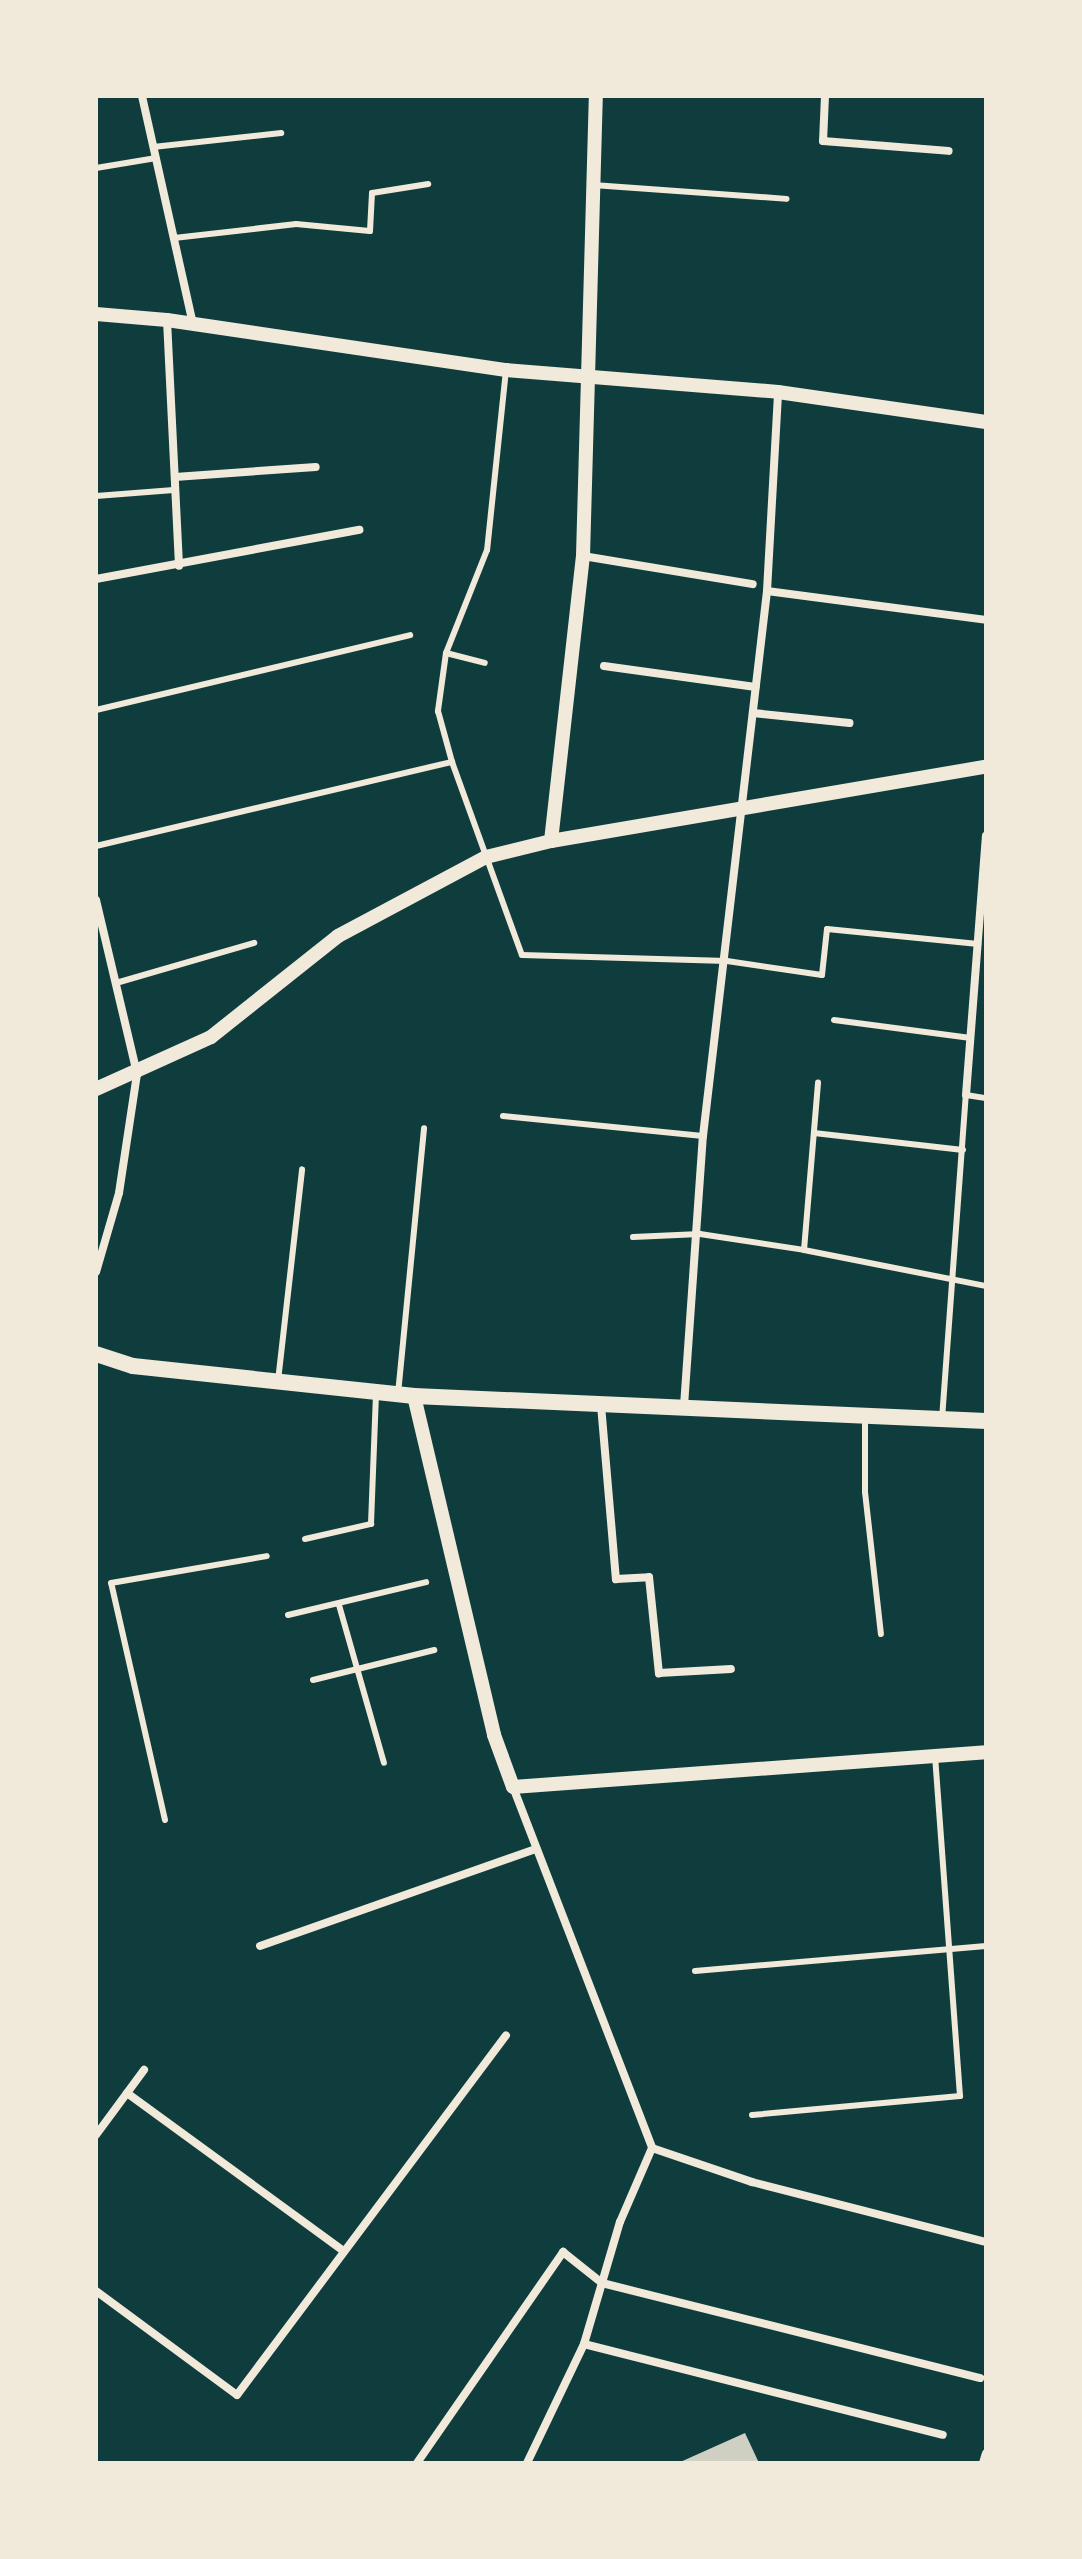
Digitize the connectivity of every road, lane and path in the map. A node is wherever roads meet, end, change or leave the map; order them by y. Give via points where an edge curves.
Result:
1 (142, 96) edge
2 (596, 96) edge
3 (825, 96) edge
4 (281, 133) dead end
5 (153, 147) junction
6 (949, 151) dead end
7 (156, 158) junction
8 (96, 168) edge
9 (428, 184) dead end
10 (593, 185) junction
11 (786, 199) dead end
12 (174, 238) junction
13 (96, 314) edge
14 (167, 320) junction
15 (193, 325) junction
16 (506, 370) junction
17 (586, 376) junction
18 (778, 392) junction
19 (986, 422) edge
20 (316, 467) dead end
21 (175, 477) junction
22 (174, 490) junction
23 (96, 496) edge
24 (359, 530) dead end
25 (583, 556) junction
26 (179, 566) junction
27 (96, 579) edge
28 (753, 584) dead end
29 (767, 591) junction
30 (986, 620) edge
31 (410, 635) dead end
32 (446, 653) junction
33 (485, 663) dead end
34 (604, 666) dead end
35 (756, 687) junction
36 (96, 710) edge
37 (753, 713) junction
38 (849, 723) dead end
39 (452, 762) junction
40 (986, 767) edge
41 (741, 810) junction
42 (986, 836) edge
43 (551, 841) junction
44 (96, 846) edge
45 (486, 857) junction
46 (96, 900) edge
47 (254, 943) dead end
48 (978, 944) junction
49 (727, 961) junction
50 (975, 977) junction
51 (986, 978) edge
52 (116, 983) junction
53 (834, 1020) dead end
54 (971, 1038) junction
55 (137, 1074) junction
56 (818, 1083) dead end
57 (96, 1089) edge
58 (966, 1095) junction
59 (986, 1098) edge
60 (503, 1116) dead end
61 (424, 1128) dead end
62 (814, 1133) junction
63 (703, 1136) junction
64 (963, 1150) junction
65 (302, 1169) dead end
66 (700, 1234) junction
67 (633, 1237) dead end
68 (804, 1250) junction
69 (96, 1272) edge
70 (953, 1282) junction
71 (986, 1286) edge
72 (96, 1354) edge
73 (278, 1381) junction
74 (376, 1392) junction
75 (406, 1395) junction
76 (601, 1404) junction
77 (684, 1406) junction
78 (865, 1416) junction
79 (942, 1419) junction
80 (986, 1421) edge
81 (305, 1539) dead end
82 (267, 1556) dead end
83 (426, 1582) dead end
84 (339, 1605) junction
85 (288, 1615) dead end
86 (881, 1634) dead end
87 (434, 1650) dead end
88 (357, 1668) junction
89 (731, 1669) dead end
90 (313, 1680) dead end
91 (986, 1752) edge
92 (935, 1756) junction
93 (384, 1763) dead end
94 (513, 1787) junction
95 (165, 1820) dead end
96 (536, 1849) junction
97 (260, 1946) dead end
98 (986, 1946) edge
99 (949, 1949) junction
100 (695, 1971) dead end
101 (506, 2035) dead end
102 (144, 2070) dead end
103 (127, 2093) junction
104 (752, 2115) dead end
105 (96, 2135) edge
106 (652, 2148) junction
107 (986, 2242) edge
108 (344, 2251) junction
109 (602, 2283) junction
110 (96, 2291) edge
111 (584, 2344) junction
112 (980, 2378) dead end
113 (943, 2435) dead end
114 (986, 2453) edge
115 (417, 2463) edge
116 (527, 2463) edge
117 (983, 2463) edge

1 - 5 street
2 - 10 street
3 - 6 street via 823,141
4 - 5 lane
5 - 7 street
7 - 8 lane
7 - 12 street
9 - 12 lane via 372,193 370,231 296,224
10 - 11 lane
10 - 17 street
12 - 15 street
13 - 14 street
14 - 15 street
14 - 21 street
15 - 16 street
16 - 17 street
16 - 32 lane via 487,550
17 - 18 street
17 - 25 street
18 - 19 street
18 - 29 street
20 - 21 street
21 - 22 street
22 - 23 lane
22 - 26 street
24 - 26 street
25 - 28 street
25 - 43 street
26 - 27 street
29 - 30 street
29 - 35 street
31 - 36 lane
32 - 33 lane
32 - 39 lane via 438,711
34 - 35 street
35 - 37 street
37 - 38 street
37 - 41 street
39 - 44 lane
39 - 45 lane
40 - 41 street
41 - 43 street
41 - 49 street
42 - 48 street
43 - 45 street
45 - 49 lane via 522,955
45 - 55 street via 338,936 211,1037
46 - 52 street
47 - 52 lane
48 - 49 lane via 827,929 822,975
48 - 50 street
49 - 63 street
50 - 51 lane
50 - 54 street
52 - 55 street
53 - 54 lane
54 - 58 street
55 - 57 street
55 - 69 street via 119,1193
56 - 62 lane
58 - 59 lane
58 - 64 lane
60 - 63 lane
61 - 75 lane
62 - 64 lane
62 - 68 lane
63 - 66 street
64 - 70 lane
65 - 73 lane
66 - 67 lane
66 - 68 lane
66 - 77 street
68 - 70 lane
70 - 71 lane
70 - 79 lane
72 - 73 main road via 133,1366
73 - 74 main road
74 - 75 main road
74 - 81 lane via 371,1524
75 - 76 main road
75 - 94 street via 494,1735
76 - 77 main road
76 - 89 street via 616,1579 649,1577 659,1673
77 - 78 main road
78 - 79 main road
78 - 86 lane via 865,1492
79 - 80 main road
82 - 95 lane via 111,1583
83 - 84 lane
84 - 85 lane
84 - 88 lane
87 - 88 lane
88 - 90 lane
88 - 93 lane
91 - 92 street
92 - 94 street
92 - 99 lane
94 - 96 street
96 - 97 street
96 - 106 street
98 - 99 lane
99 - 100 lane
99 - 104 lane via 960,2096
101 - 108 street
102 - 103 street
103 - 105 street
103 - 108 street
106 - 107 street via 752,2182
106 - 109 street via 620,2222
108 - 110 street via 237,2395
109 - 111 street
109 - 112 street
109 - 115 street via 563,2252
111 - 113 street
111 - 116 street
114 - 117 street

